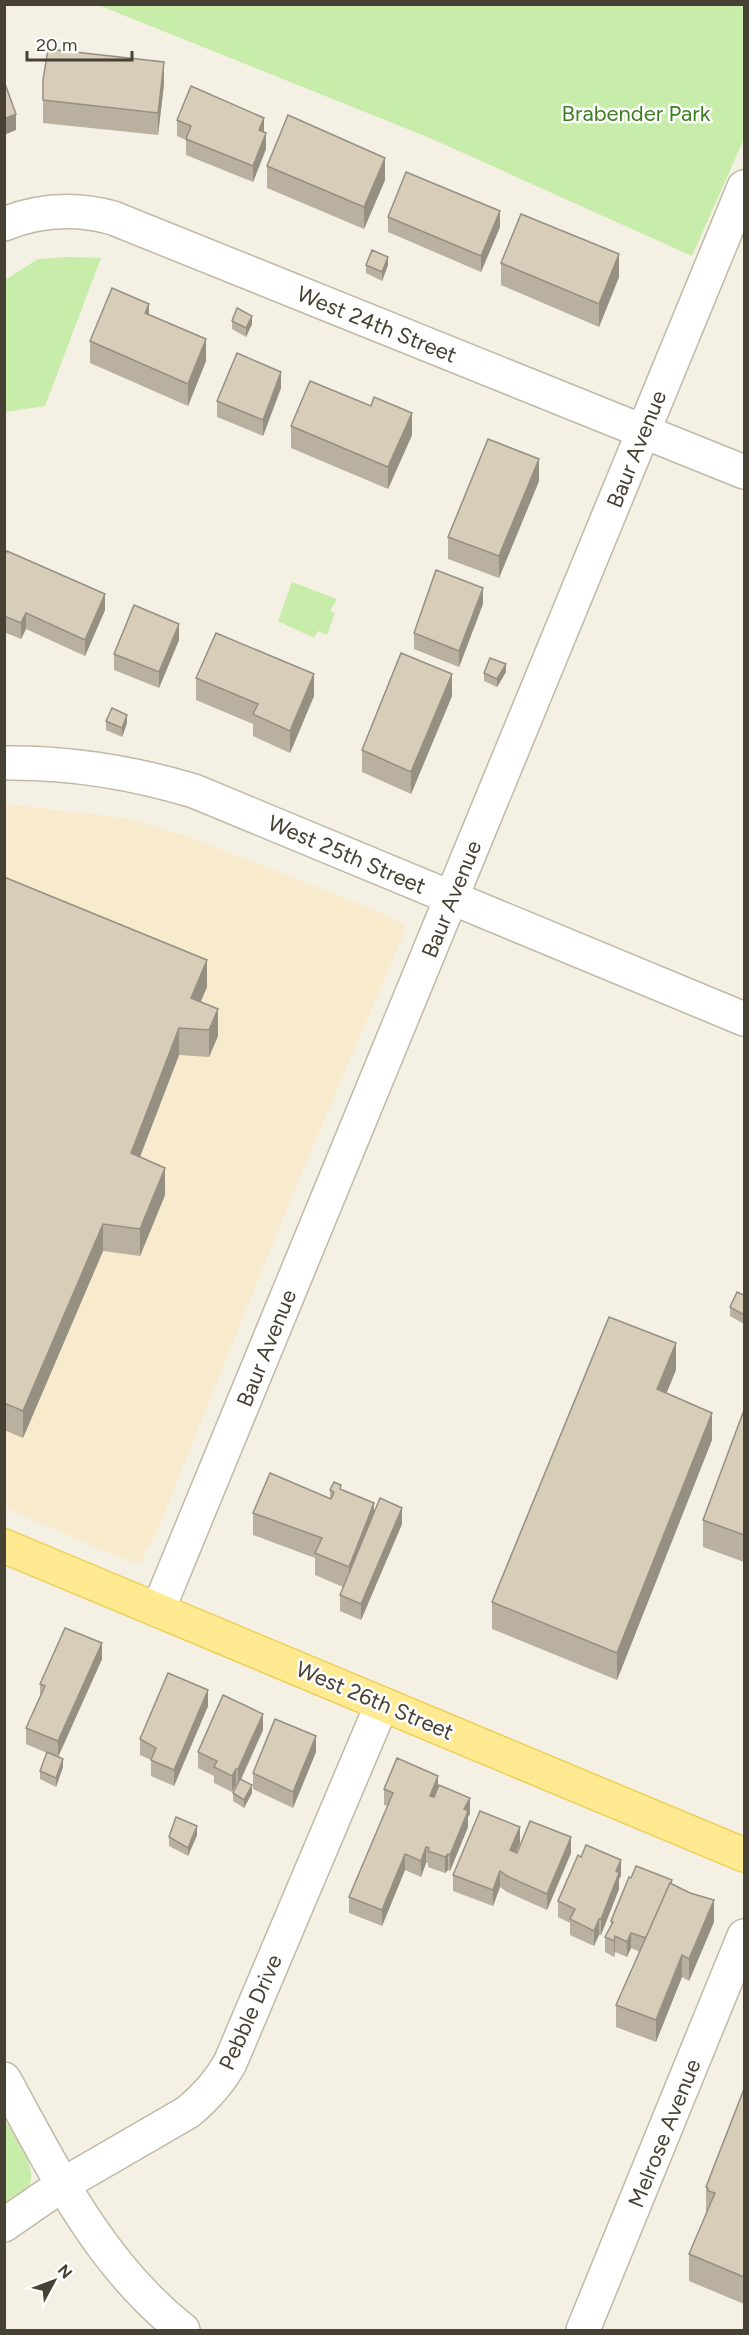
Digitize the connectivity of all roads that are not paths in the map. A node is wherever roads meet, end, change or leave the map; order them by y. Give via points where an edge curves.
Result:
1 (744, 187) edge
2 (4, 224) edge
3 (644, 430) junction
4 (744, 472) edge
5 (4, 763) edge
6 (452, 897) junction
7 (744, 1019) edge
8 (4, 1546) edge
9 (158, 1610) junction
10 (382, 1704) junction
11 (744, 1855) edge
12 (744, 1936) edge
13 (4, 2079) edge
14 (62, 2184) junction
15 (4, 2225) edge
16 (183, 2331) edge
17 (583, 2331) edge

1 - 3 street, Baur Avenue
2 - 3 street, West 24th Street via 21,218 82,211 113,218
3 - 4 street, West 24th Street
3 - 6 street, Baur Avenue
5 - 6 street, West 25th Street via 70,765 150,778 227,804
6 - 7 street, West 25th Street
6 - 9 street, Baur Avenue
8 - 9 main road, West 26th Street
9 - 10 main road, West 26th Street
10 - 11 main road, West 26th Street
10 - 14 street, Pebble Drive via 219,2083 188,2112
12 - 17 street, Melrose Avenue
13 - 14 street
14 - 15 street, Pebble Drive
14 - 16 street via 116,2265

